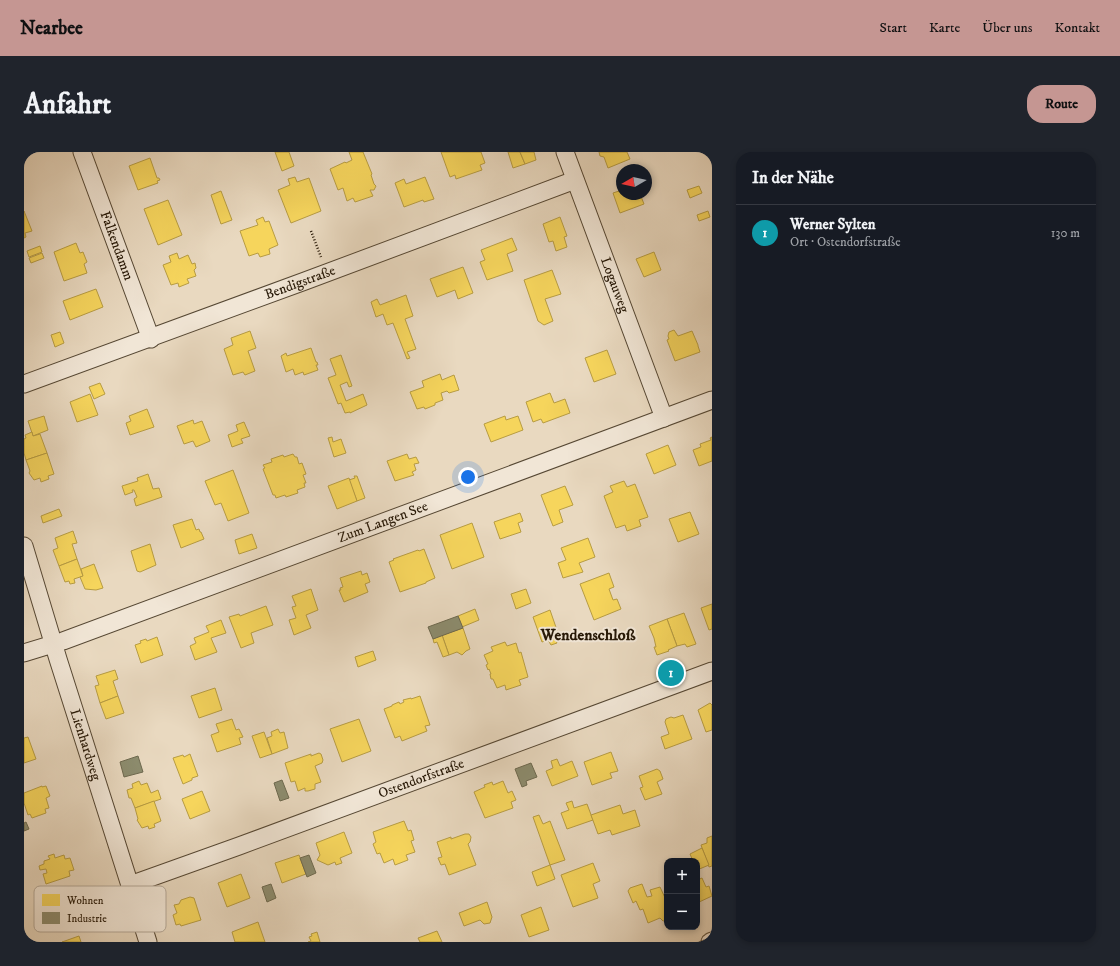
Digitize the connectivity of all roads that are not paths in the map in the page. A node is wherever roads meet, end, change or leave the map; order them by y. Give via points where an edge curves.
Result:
1 (82, 152) edge
2 (565, 152) edge
3 (575, 180) junction
4 (151, 339) junction
5 (24, 384) edge
6 (712, 400) edge
7 (664, 418) junction
8 (24, 546) edge
9 (53, 644) junction
10 (24, 653) edge
11 (712, 671) edge
12 (130, 885) joint
13 (145, 932) edge
14 (148, 942) edge

1 - 4 street, Falkendamm
2 - 3 street, Logauweg
3 - 4 street, Bendigstraße
3 - 7 street, Logauweg
4 - 5 street, Bendigstraße
6 - 7 street, Zum Langen See
7 - 9 street, Zum Langen See
8 - 9 street, Lienhardweg
9 - 10 street, Zum Langen See
9 - 12 street, Lienhardweg
11 - 12 street, Ostendorfstraße
13 - 14 street, Lienhardweg

